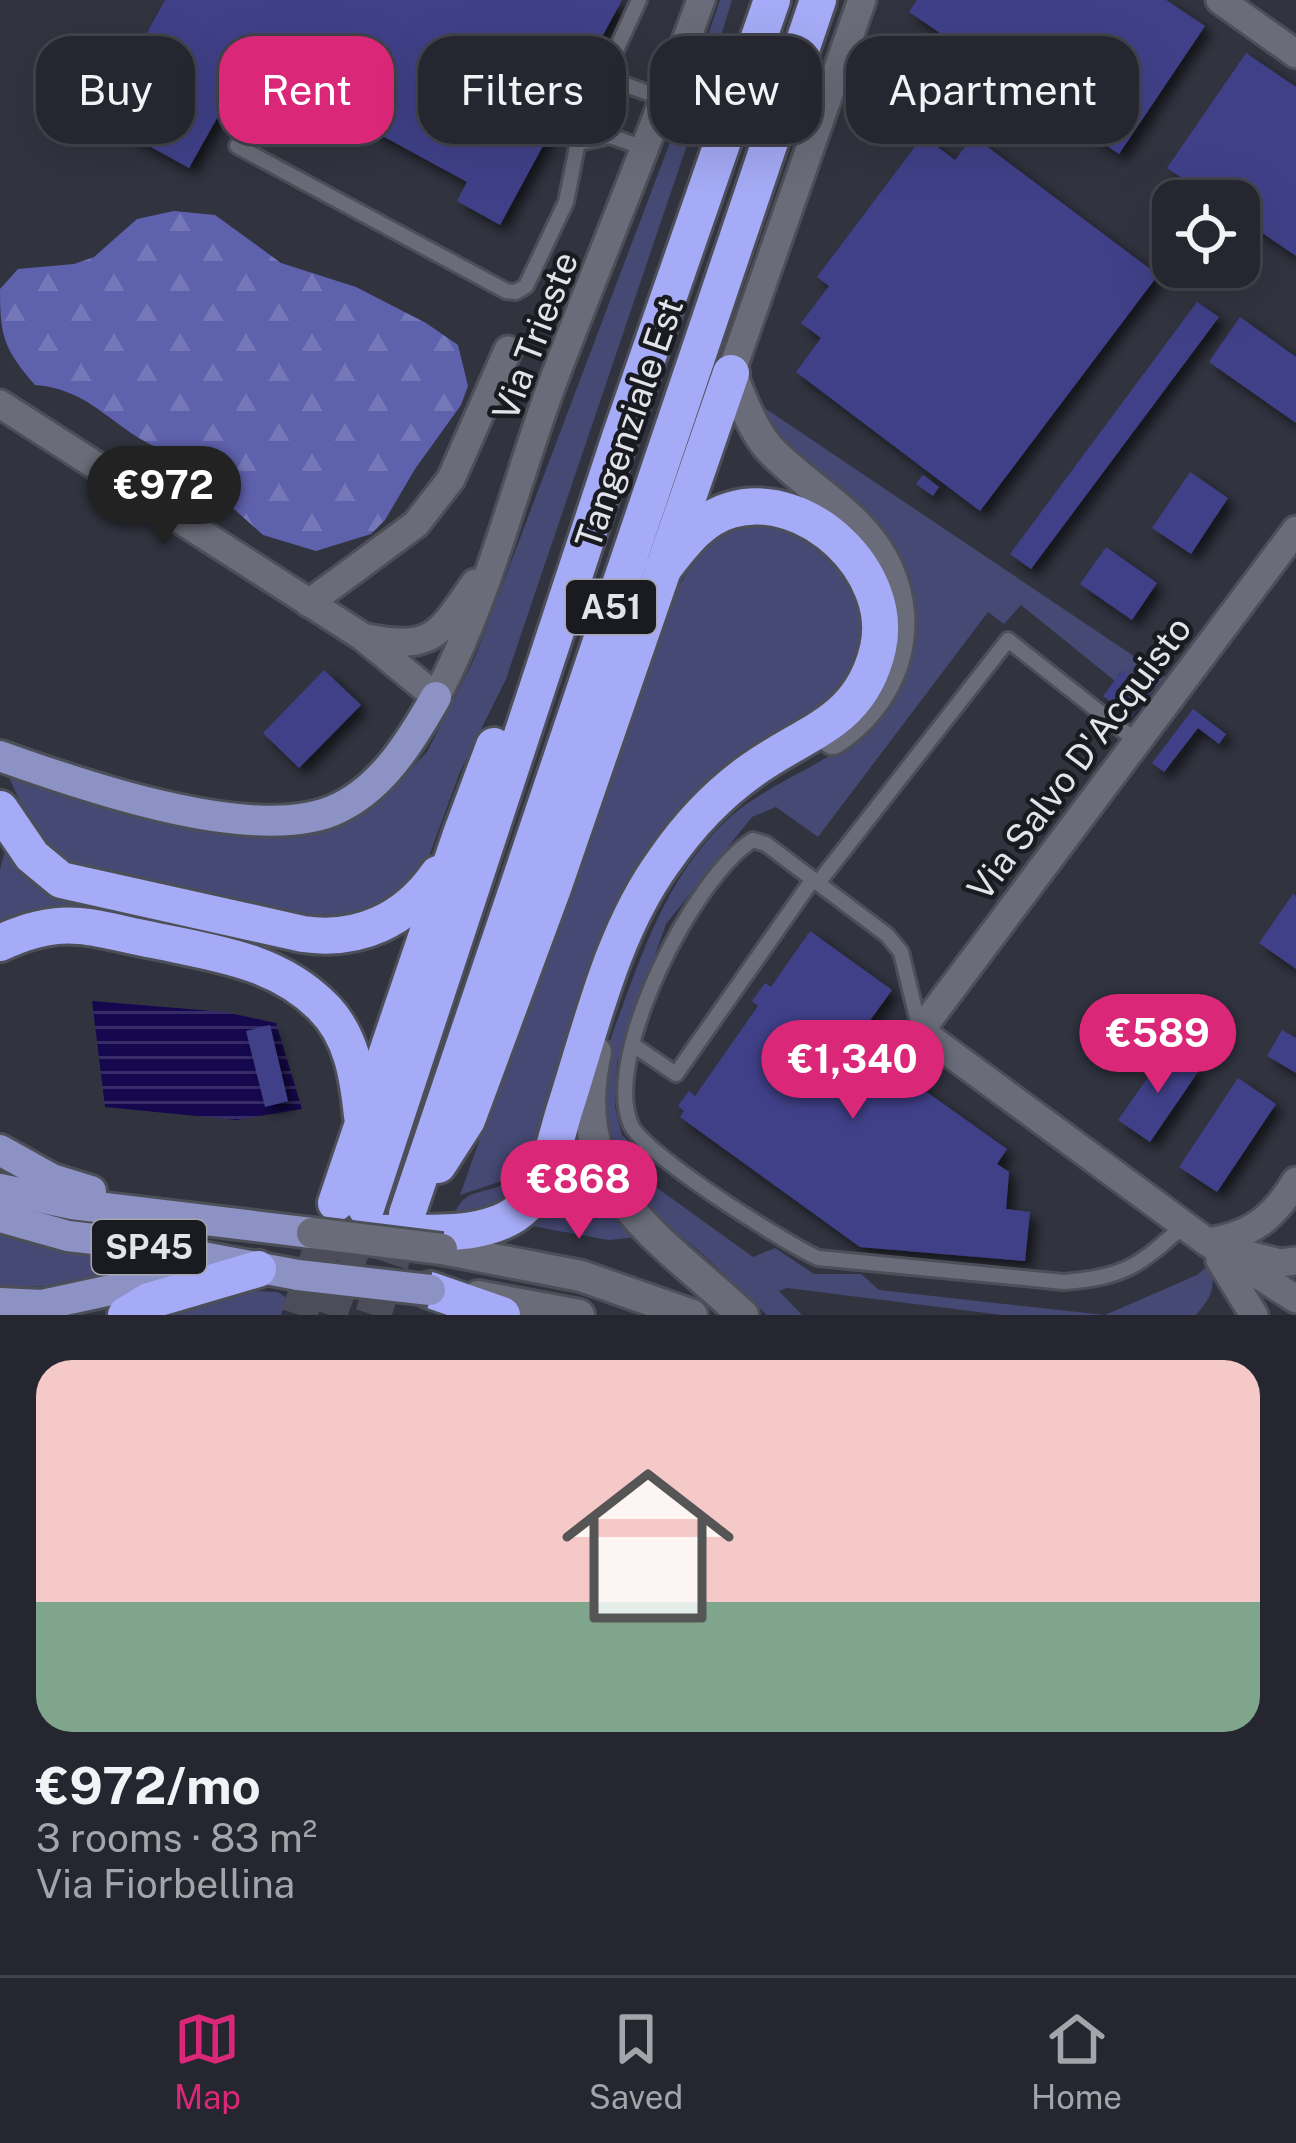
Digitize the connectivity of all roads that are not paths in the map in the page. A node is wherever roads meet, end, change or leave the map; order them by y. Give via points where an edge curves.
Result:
1 (639, 0) edge
2 (701, 0) edge
3 (749, 0) edge
4 (772, 0) edge
5 (818, 0) edge
6 (862, 0) edge
7 (1220, 0) edge
8 (622, 36) edge
9 (688, 36) edge
10 (1296, 54) edge
11 (650, 141) edge
12 (626, 142) edge
13 (578, 144) edge
14 (238, 146) dead end
15 (647, 149) junction
16 (508, 350) dead end
17 (731, 373) junction
18 (0, 404) edge
19 (621, 434) junction
20 (1296, 530) edge
21 (494, 556) junction
22 (663, 569) junction
23 (309, 603) junction
24 (363, 637) junction
25 (436, 698) junction
26 (1136, 740) junction
27 (0, 756) edge
28 (0, 809) edge
29 (460, 834) junction
30 (816, 881) junction
31 (0, 943) edge
32 (920, 1031) junction
33 (633, 1045) junction
34 (363, 1126) junction
35 (0, 1150) edge
36 (1296, 1181) edge
37 (0, 1189) edge
38 (0, 1217) edge
39 (196, 1218) junction
40 (338, 1220) junction
41 (1195, 1234) junction
42 (1296, 1262) edge
43 (258, 1269) junction
44 (298, 1275) junction
45 (430, 1290) junction
46 (1296, 1301) edge
47 (0, 1303) edge
48 (126, 1315) edge
49 (502, 1315) edge
50 (579, 1315) edge
51 (692, 1315) edge
52 (743, 1315) edge
53 (1254, 1315) edge
54 (1273, 1315) edge

1 - 8 lane
2 - 9 street, Via Trieste
3 - 19 highway
4 - 19 highway, Tangenziale Est / A51
5 - 22 highway, Tangenziale Est / A51 via 407,1214 466,1120
6 - 17 street
7 - 10 street
11 - 15 street, Via Trieste
12 - 15 lane
13 - 14 lane via 566,202 516,292
15 - 21 street, Via Trieste via 551,387
16 - 23 street via 451,479 416,524
17 - 22 highway
17 - 52 main road via 770,449 877,549 900,629 894,668 872,709 753,785 673,866 639,929 592,1071 591,1137 614,1192
18 - 23 street
19 - 29 highway
19 - 40 highway, Tangenziale Est / A51
20 - 26 street, Via Salvo D'Acquisto
21 - 24 street via 427,640 402,645
21 - 25 street, Via Trieste
22 - 40 highway via 698,529 732,510 758,506 807,521 857,560 874,589 880,641 867,683 826,726 725,791 651,879 619,949 552,1156 525,1205 471,1228
23 - 24 street
24 - 25 street
25 - 27 main road via 364,792 330,812 283,819 173,808
26 - 30 lane via 1008,640
26 - 32 street, Via Salvo D'Acquisto
28 - 29 highway via 32,856 61,880 329,938 408,910
29 - 34 highway
30 - 32 lane via 902,952
30 - 33 lane via 676,1074
30 - 33 lane via 766,844 742,846 678,928
31 - 34 highway via 22,932 80,926 275,972 321,1004 342,1031
32 - 41 street
33 - 41 lane via 626,1099 642,1139 818,1258 1097,1280
34 - 40 highway
35 - 39 main road via 52,1179
36 - 41 street via 1241,1237
37 - 39 main road, SP45
38 - 44 main road, SP45
39 - 40 main road, SP45
40 - 51 main road, bridge via 581,1276
41 - 42 street via 1252,1257
41 - 46 street
41 - 53 street
43 - 44 main road
43 - 47 main road via 200,1268 43,1305
43 - 48 highway via 149,1300
44 - 45 main road, bridge
45 - 49 highway
45 - 50 main road
46 - 54 street

